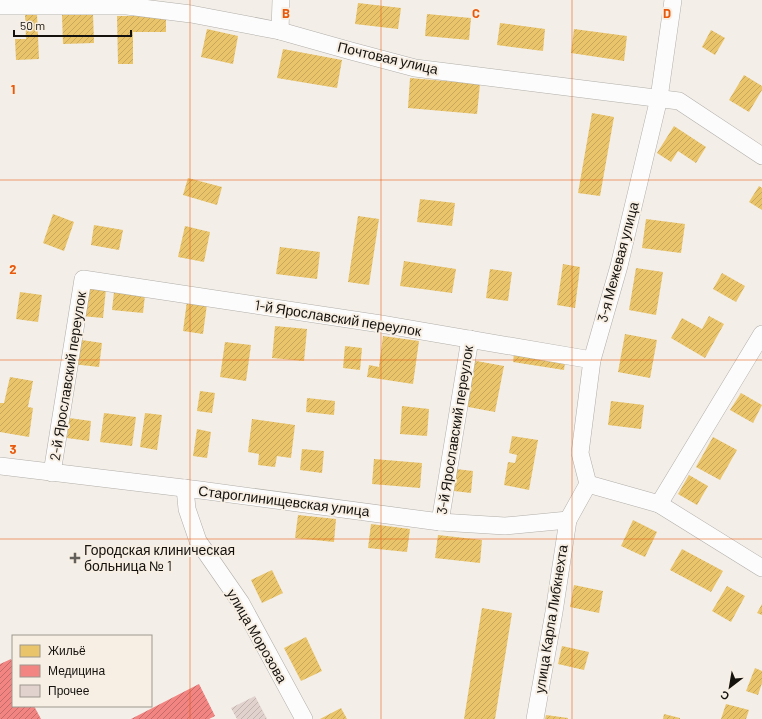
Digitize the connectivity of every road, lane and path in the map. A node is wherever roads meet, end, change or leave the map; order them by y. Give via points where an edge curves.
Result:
1 (281, 0) edge
2 (673, 0) edge
3 (0, 6) edge
4 (280, 31) junction
5 (659, 98) junction
6 (762, 156) edge
7 (83, 279) joint
8 (762, 334) edge
9 (470, 339) junction
10 (592, 360) junction
11 (0, 466) edge
12 (52, 472) junction
13 (588, 484) junction
14 (185, 488) junction
15 (658, 504) junction
16 (568, 520) junction
17 (440, 522) junction
18 (762, 568) edge
19 (304, 719) edge
20 (535, 719) edge

1 - 4 street
2 - 5 street, 3-я Межевая улица
3 - 4 street, Почтовая улица via 127,6 191,14
4 - 5 street, Почтовая улица via 415,68
5 - 6 street, Почтовая улица via 679,101
5 - 10 street, 3-я Межевая улица via 619,266
7 - 9 street, 1-й Ярославский переулок
7 - 12 street, 2-й Ярославский переулок
8 - 15 street
9 - 10 street, 1-й Ярославский переулок
9 - 17 street, 3-й Ярославский переулок
10 - 13 street, 3-я Межевая улица via 580,453
11 - 12 street, Староглинищевская улица
12 - 14 street, Староглинищевская улица
13 - 15 street
13 - 16 street
14 - 17 street, Староглинищевская улица
14 - 19 street, улица Морозова via 187,508 198,541 241,603
15 - 18 street
16 - 17 street, Староглинищевская улица via 505,526
16 - 20 street, улица Карла Либкнехта

